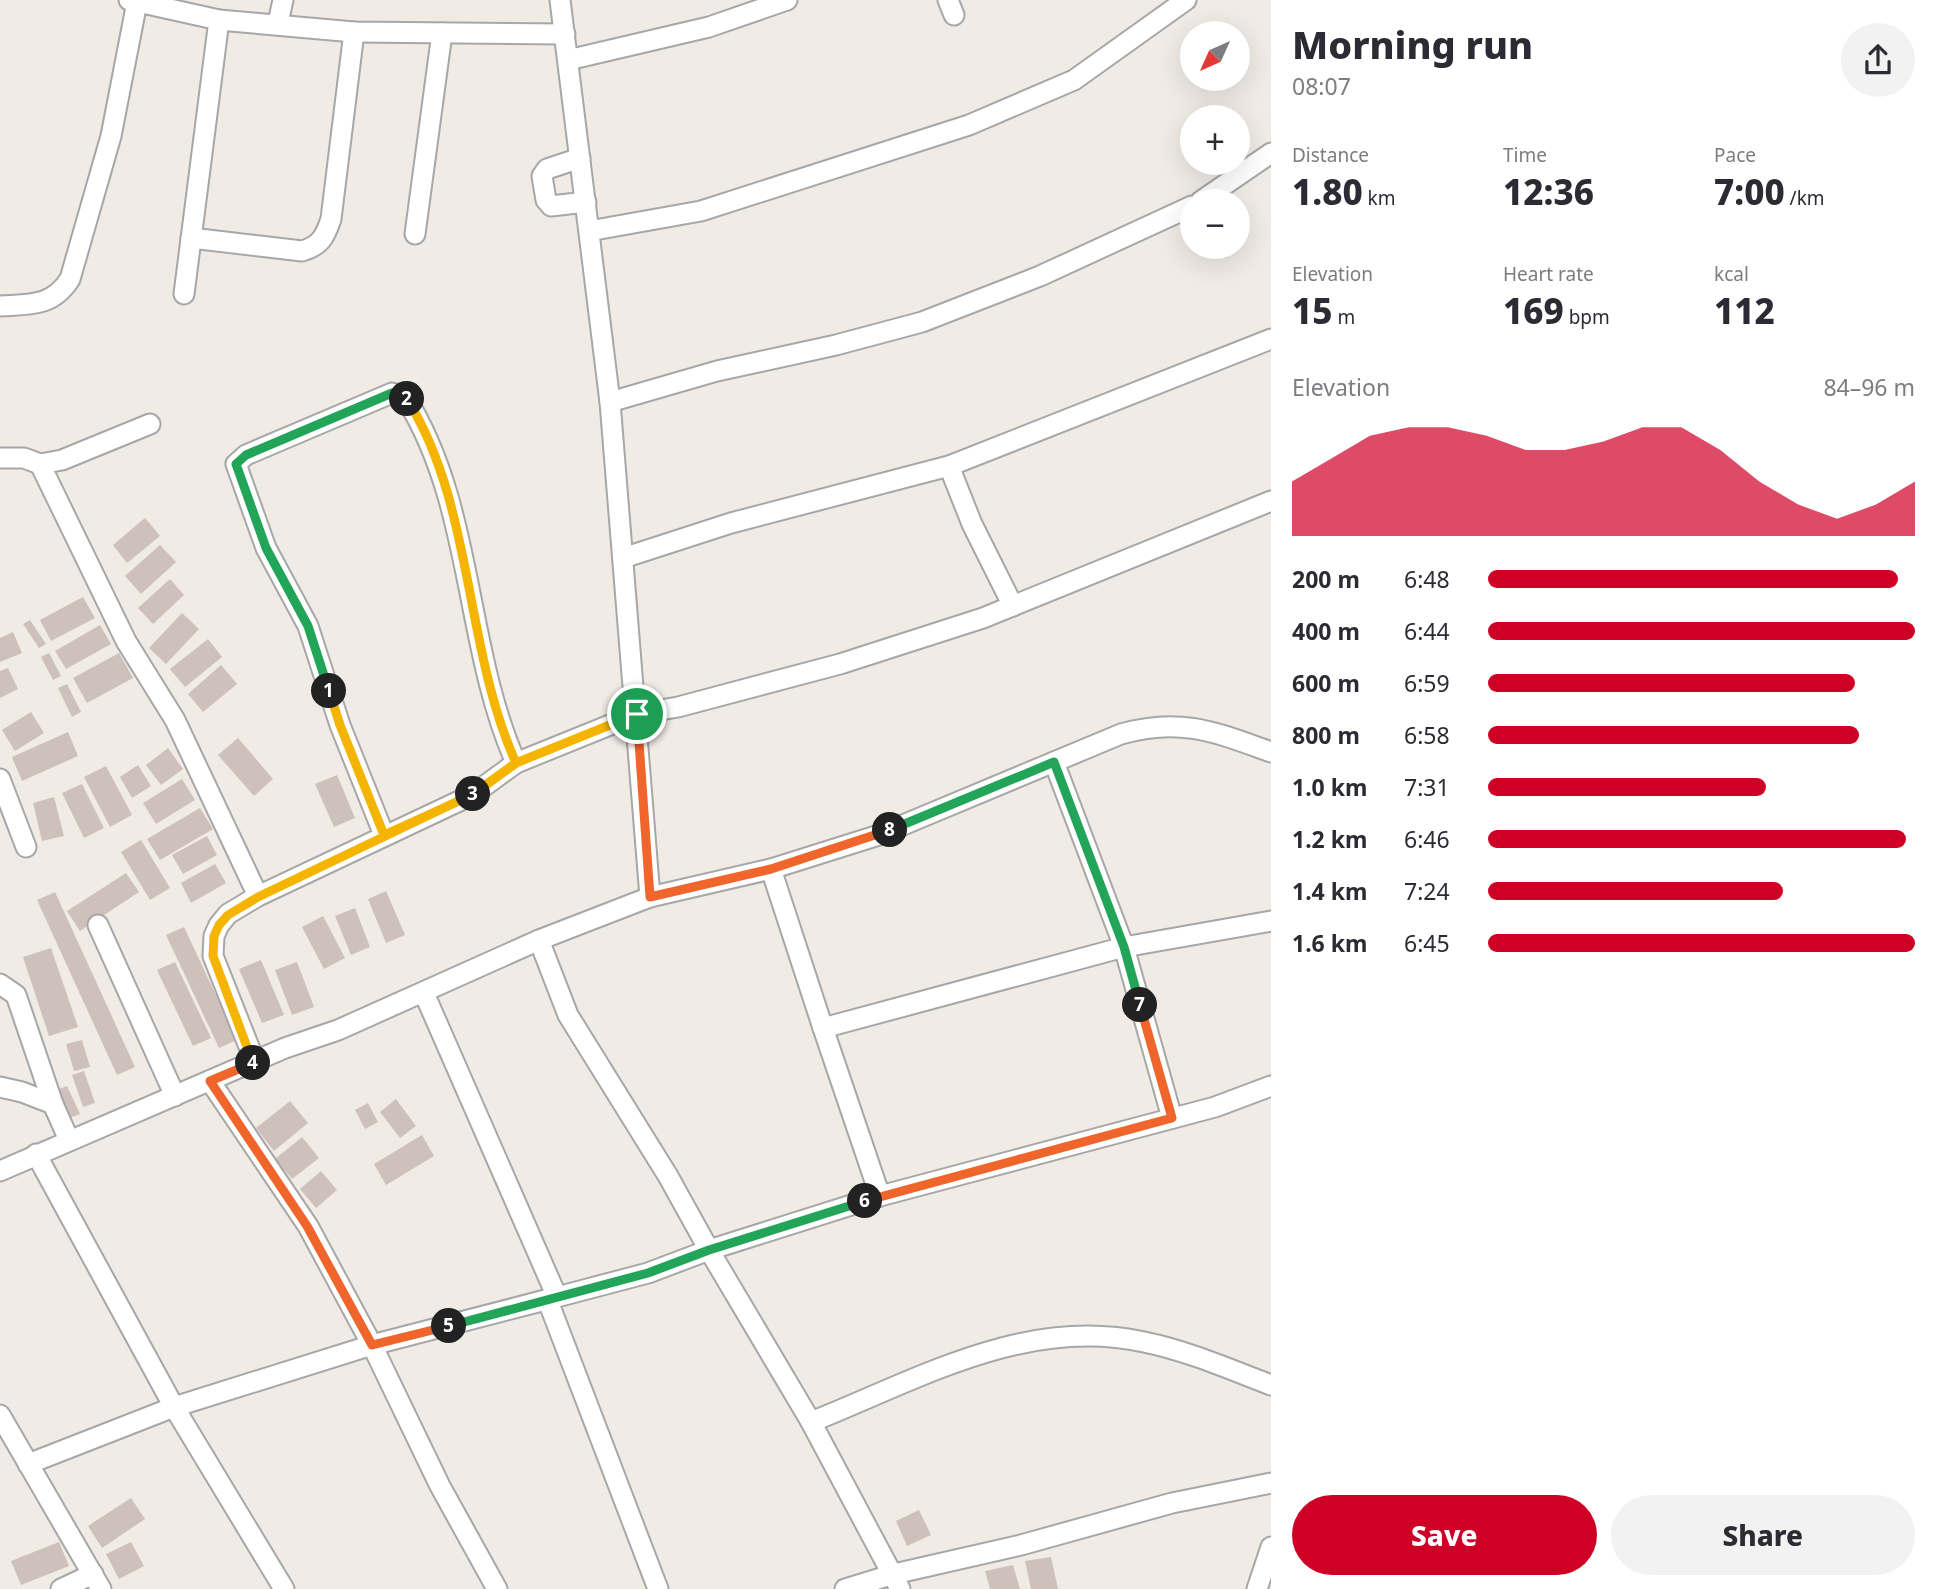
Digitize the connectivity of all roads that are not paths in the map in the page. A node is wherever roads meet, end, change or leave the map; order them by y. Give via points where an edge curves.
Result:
1 (283, 0) edge
2 (560, 0) edge
3 (787, 0) edge
4 (1186, 0) edge
5 (133, 1) edge
6 (159, 3) edge
7 (219, 20) junction
8 (278, 23) junction
9 (354, 32) junction
10 (442, 33) junction
11 (565, 34) junction
12 (568, 60) junction
13 (1271, 153) edge
14 (580, 158) junction
15 (1218, 189) edge
16 (586, 202) junction
17 (1180, 212) edge
18 (589, 232) junction
19 (415, 234) dead end
20 (191, 237) junction
21 (184, 294) dead end
22 (0, 306) edge
23 (1271, 339) edge
24 (610, 402) junction
25 (150, 424) dead end
26 (0, 458) edge
27 (40, 464) junction
28 (949, 466) junction
29 (1271, 501) edge
30 (623, 558) junction
31 (1013, 606) junction
32 (637, 714) junction
33 (1271, 752) edge
34 (1054, 762) junction
35 (516, 763) junction
36 (0, 779) edge
37 (384, 835) junction
38 (26, 847) dead end
39 (771, 869) junction
40 (258, 897) junction
41 (650, 897) junction
42 (1271, 921) edge
43 (98, 925) dead end
44 (539, 940) junction
45 (1124, 947) junction
46 (0, 984) edge
47 (424, 993) junction
48 (823, 1028) junction
49 (255, 1062) junction
50 (210, 1081) junction
51 (1271, 1086) edge
52 (0, 1087) edge
53 (175, 1096) junction
54 (53, 1104) junction
55 (1172, 1118) junction
56 (69, 1140) junction
57 (36, 1154) junction
58 (0, 1171) edge
59 (880, 1196) junction
60 (709, 1250) junction
61 (552, 1299) junction
62 (372, 1345) junction
63 (1271, 1385) edge
64 (174, 1407) junction
65 (0, 1415) edge
66 (811, 1422) junction
67 (28, 1464) junction
68 (1271, 1483) edge
69 (1271, 1547) edge
70 (97, 1582) edge
71 (897, 1582) edge
72 (61, 1589) edge
73 (284, 1589) edge
74 (497, 1589) edge
75 (658, 1589) edge
76 (845, 1589) edge
77 (1257, 1589) edge

1 - 8 street
2 - 11 street
3 - 12 street via 709,27
4 - 18 street via 1074,80 969,125 701,211
5 - 6 street
5 - 22 street via 111,136 70,279 60,294 38,304
6 - 7 street
7 - 8 street
7 - 20 street
8 - 9 street
9 - 10 street
9 - 20 street via 331,219 322,240 302,251
10 - 11 street
10 - 19 street
11 - 12 street
12 - 14 street
13 - 15 street
14 - 16 street
14 - 16 street via 547,169 542,176 551,206
16 - 18 street
17 - 24 street via 1040,276 922,322
18 - 24 street
20 - 21 street
23 - 28 street
24 - 30 street
25 - 27 street via 62,460
26 - 27 street via 24,458
27 - 40 street via 126,641 187,743
28 - 30 street via 731,523
28 - 31 street
29 - 31 street
30 - 32 street
31 - 32 street via 841,664
32 - 35 street
32 - 41 street
33 - 34 street via 1181,725 1145,727
34 - 39 street via 879,835
34 - 45 street
35 - 37 street via 472,795
35 - 37 street via 488,689 436,459 421,421 405,397 392,393 246,455 236,469 266,548 308,626 340,725
36 - 38 street
37 - 40 street
39 - 41 street
39 - 48 street
40 - 49 street via 219,925 213,956
41 - 44 street
42 - 45 street
43 - 53 street
44 - 47 street
44 - 60 street via 568,1016
45 - 48 street
45 - 55 street
46 - 54 street via 16,995
47 - 49 street
47 - 61 street
48 - 59 street
49 - 50 street
50 - 53 street
50 - 62 street via 307,1226
51 - 55 street
52 - 54 street
53 - 56 street
54 - 56 street
55 - 59 street
56 - 57 street
57 - 58 street
57 - 64 street
59 - 60 street
60 - 61 street via 648,1273
60 - 66 street
61 - 62 street
61 - 75 street
62 - 64 street
62 - 74 street via 440,1486
63 - 66 street via 1142,1341 1099,1336 1051,1339 981,1352
64 - 67 street
64 - 73 street
65 - 67 street
66 - 71 street
67 - 70 street
68 - 71 street via 1172,1503
69 - 77 street
70 - 72 street
71 - 76 street

